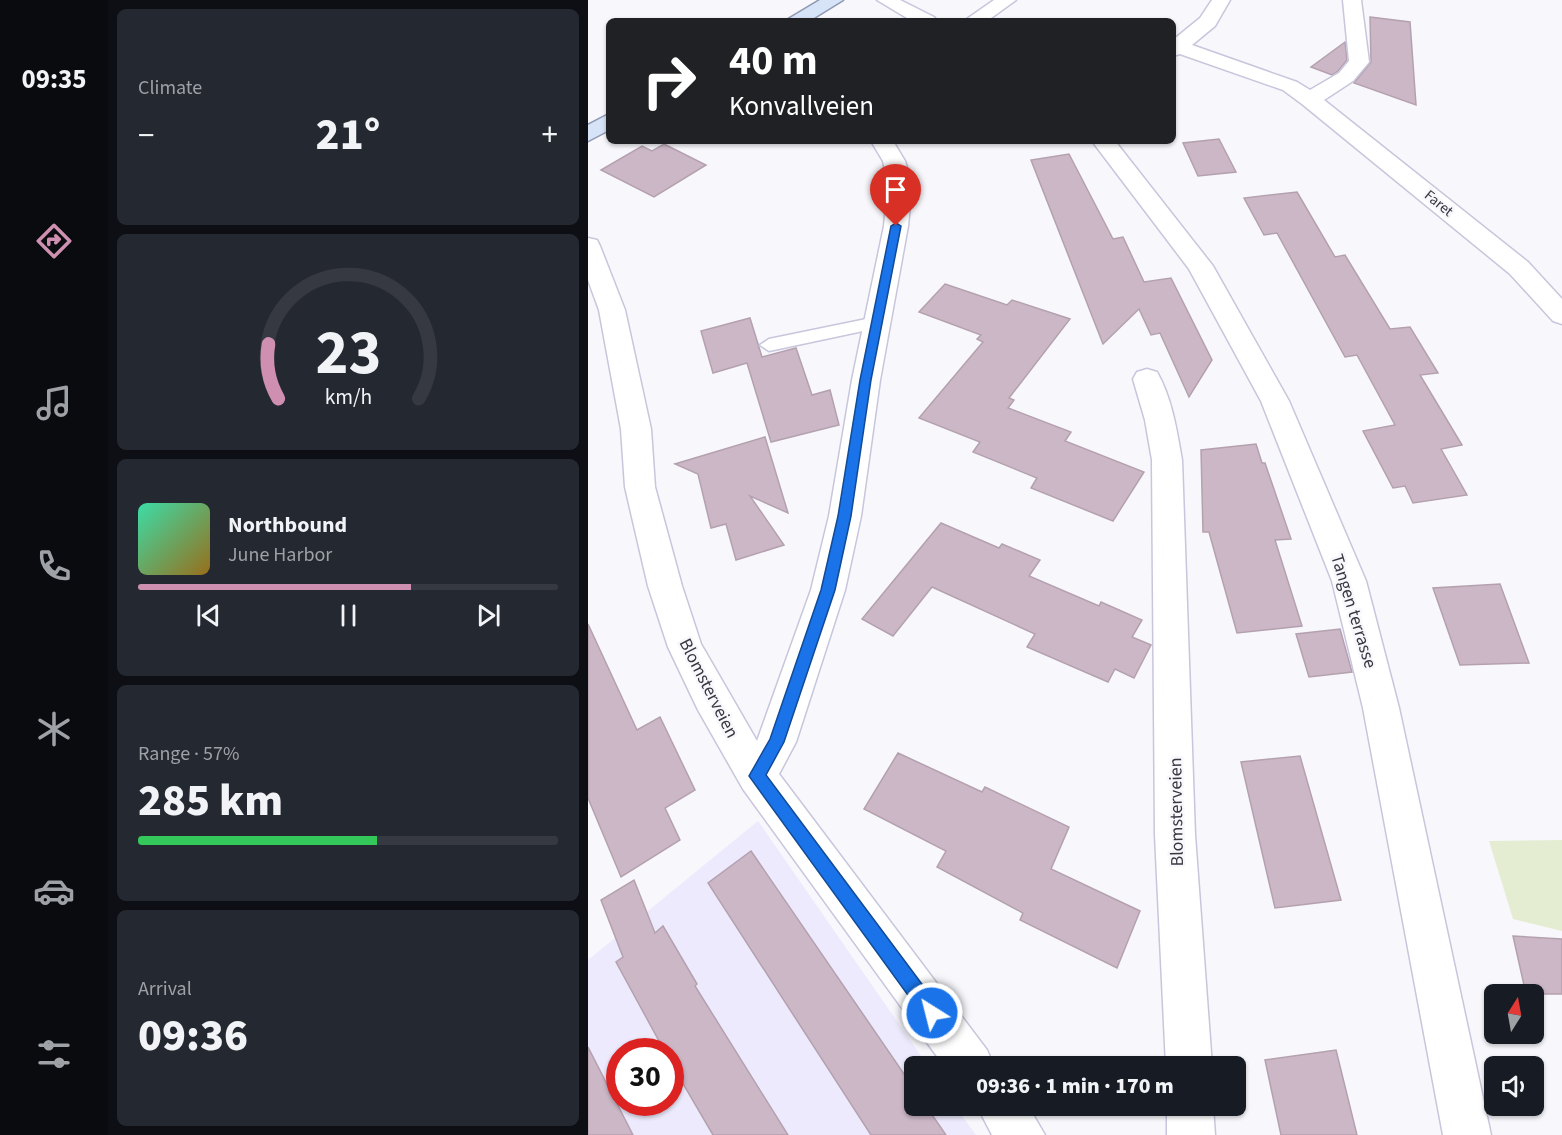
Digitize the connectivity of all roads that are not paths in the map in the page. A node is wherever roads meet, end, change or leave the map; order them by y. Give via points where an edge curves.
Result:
1 (834, 0) edge
2 (886, 0) edge
3 (1007, 0) edge
4 (1221, 0) edge
5 (1352, 0) edge
6 (801, 18) edge
7 (921, 18) edge
8 (979, 18) edge
9 (1176, 49) edge
10 (1310, 99) junction
11 (606, 124) edge
12 (588, 134) edge
13 (884, 144) edge
14 (1106, 144) edge
15 (588, 246) edge
16 (599, 308) edge
17 (1562, 315) edge
18 (876, 323) junction
19 (769, 345) dead end
20 (1147, 379) dead end
21 (757, 776) junction
22 (964, 1056) edge
23 (1188, 1056) edge
24 (1007, 1116) edge
25 (1190, 1116) edge
26 (1021, 1135) edge
27 (1191, 1135) edge
28 (1467, 1135) edge

1 - 6 main road
2 - 7 street
3 - 8 street
4 - 9 street via 1208,22
5 - 10 street via 1359,62 1346,77
9 - 10 street, Faret via 1290,86
10 - 17 street, Faret via 1519,268
11 - 12 main road
13 - 18 street via 894,161 900,184 896,226
14 - 28 street, Tangen terrasse via 1200,266 1275,401 1349,580 1386,731
15 - 16 street, Blomsterveien
16 - 21 street, Blomsterveien via 636,429 640,487 685,647
18 - 19 lane
18 - 21 street via 845,516 828,590 777,742
20 - 23 street, Blomsterveien via 1167,459 1175,835
21 - 22 street, Blomsterveien
24 - 26 street
25 - 27 street

